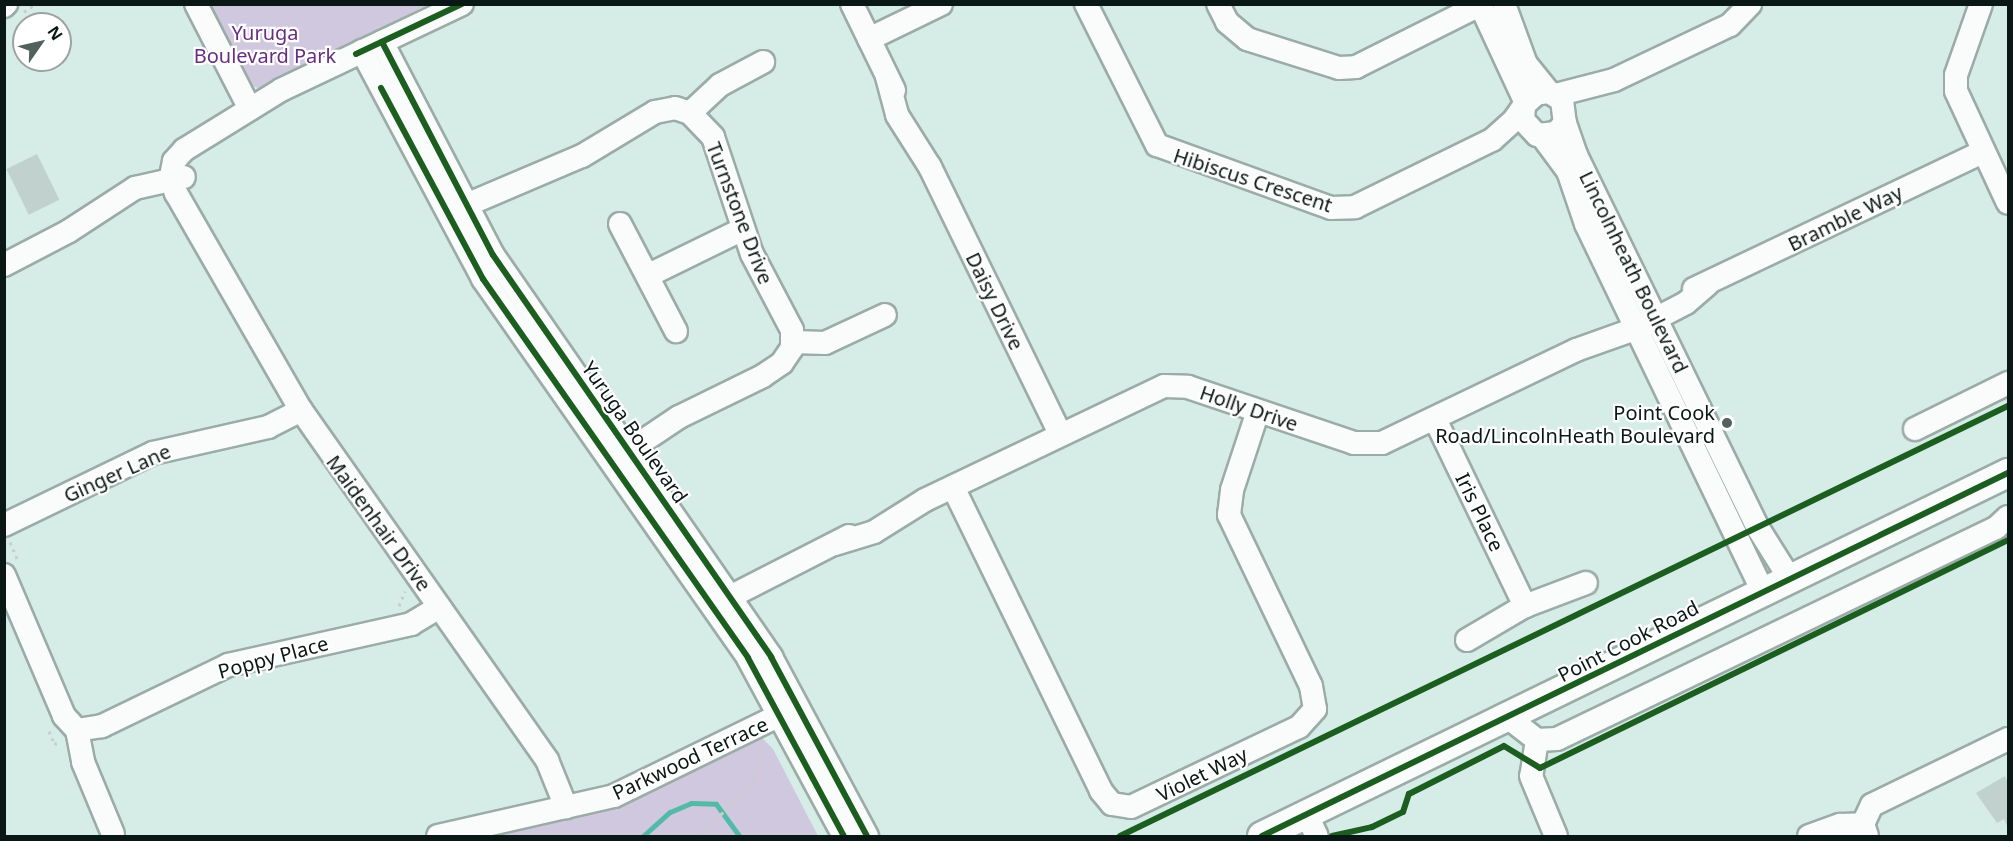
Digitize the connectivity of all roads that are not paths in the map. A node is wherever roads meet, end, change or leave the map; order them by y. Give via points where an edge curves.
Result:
1 (442, 4) edge
2 (462, 4) edge
3 (852, 4) edge
4 (941, 4) edge
5 (1086, 4) edge
6 (1218, 4) edge
7 (1504, 4) edge
8 (1750, 4) edge
9 (1981, 4) edge
10 (1480, 5) edge
11 (196, 8) edge
12 (416, 25) junction
13 (869, 39) junction
14 (372, 47) junction
15 (763, 62) dead end
16 (1614, 80) junction
17 (1553, 94) junction
18 (1525, 104) junction
19 (250, 109) junction
20 (690, 113) junction
21 (1566, 121) junction
22 (1539, 136) junction
23 (1492, 141) junction
24 (1983, 152) junction
25 (178, 178) junction
26 (2008, 203) edge
27 (464, 206) junction
28 (620, 224) dead end
29 (743, 229) junction
30 (4, 265) edge
31 (649, 275) junction
32 (885, 315) dead end
33 (1644, 316) junction
34 (676, 331) dead end
35 (794, 342) junction
36 (2008, 383) edge
37 (301, 410) junction
38 (1258, 411) junction
39 (1435, 419) junction
40 (1915, 429) dead end
41 (1060, 434) junction
42 (619, 457) junction
43 (2008, 474) edge
44 (953, 487) junction
45 (2008, 517) edge
46 (4, 525) edge
47 (4, 575) edge
48 (1790, 579) junction
49 (1586, 583) dead end
50 (1763, 592) junction
51 (722, 601) junction
52 (1525, 606) junction
53 (439, 607) junction
54 (1467, 640) dead end
55 (790, 710) junction
56 (1510, 718) junction
57 (77, 730) junction
58 (2008, 739) edge
59 (1537, 740) junction
60 (567, 807) junction
61 (1303, 828) edge
62 (1865, 830) edge
63 (113, 834) dead end
64 (438, 837) edge
65 (844, 837) edge
66 (867, 837) edge
67 (1262, 837) edge
68 (1556, 837) edge
69 (1809, 837) edge

1 - 12 street
2 - 12 street
3 - 13 street, Daisy Drive
4 - 13 street
5 - 23 street, Hibiscus Crescent via 1157,145 1331,208 1362,204
6 - 10 street via 1227,22 1247,39 1339,69 1356,67
7 - 17 street via 1526,64
8 - 16 street via 1730,25
9 - 24 street via 1955,83
10 - 18 street
11 - 19 street
12 - 14 street
13 - 41 street, Daisy Drive via 914,120 930,167
14 - 19 street
14 - 27 street, Yuruga Boulevard
14 - 42 street, Yuruga Boulevard via 468,253
15 - 20 street via 720,84
16 - 17 street
16 - 21 street
17 - 18 street via 1536,94
17 - 21 street via 1565,106
18 - 22 street via 1523,120
18 - 23 street, Hibiscus Crescent
19 - 25 street via 177,155
20 - 27 street via 675,108 655,112 582,156
20 - 29 street, Turnstone Drive via 718,145
21 - 22 street via 1556,134
21 - 33 street, Lincolnheath Boulevard via 1576,155
22 - 23 street, Hibiscus Crescent
22 - 33 street, Lincolnheath Boulevard via 1568,171 1580,210
24 - 26 street
24 - 33 street, Bramble Way
25 - 30 street via 135,188 69,231
25 - 37 street, Maidenhair Drive via 201,232
27 - 42 street, Yuruga Boulevard
28 - 31 street
29 - 31 street
29 - 35 street, Turnstone Drive via 762,277 789,323
31 - 34 street
32 - 35 street via 825,343
33 - 39 street, Holly Drive
33 - 48 street, Lincolnheath Boulevard via 1758,528
33 - 50 street, Lincolnheath Boulevard
35 - 42 street via 787,358 763,376 680,417
36 - 40 street
37 - 46 street, Ginger Lane via 268,427 153,453
37 - 53 street, Maidenhair Drive
38 - 39 street, Holly Drive via 1364,445 1382,443
38 - 41 street, Holly Drive via 1170,385
38 - 44 street, Violet Way via 1232,490 1229,515 1311,686 1315,709 1299,727 1131,807 1112,804 1101,791
39 - 52 street, Iris Place
41 - 44 street, Holly Drive
42 - 51 street, Yuruga Boulevard
43 - 48 main road, Point Cook Road
44 - 51 street, Holly Drive via 874,532 835,544
45 - 59 street via 1996,528 1557,740
47 - 57 street via 64,716
48 - 50 main road, Point Cook Road
49 - 52 street
50 - 56 main road, Point Cook Road
51 - 55 street, Yuruga Boulevard
52 - 54 street
53 - 57 street, Poppy Place via 411,624 228,665 102,726
53 - 60 street, Maidenhair Drive via 547,760
55 - 60 street, Parkwood Terrace via 638,787
55 - 65 street, Yuruga Boulevard
55 - 66 street, Yuruga Boulevard
56 - 59 street
56 - 61 main road, Point Cook Road
57 - 63 street via 83,762
58 - 62 street via 1872,805
59 - 68 street via 1531,776
60 - 64 street, Parkwood Terrace
61 - 67 main road, Point Cook Road
62 - 69 street via 1840,825

